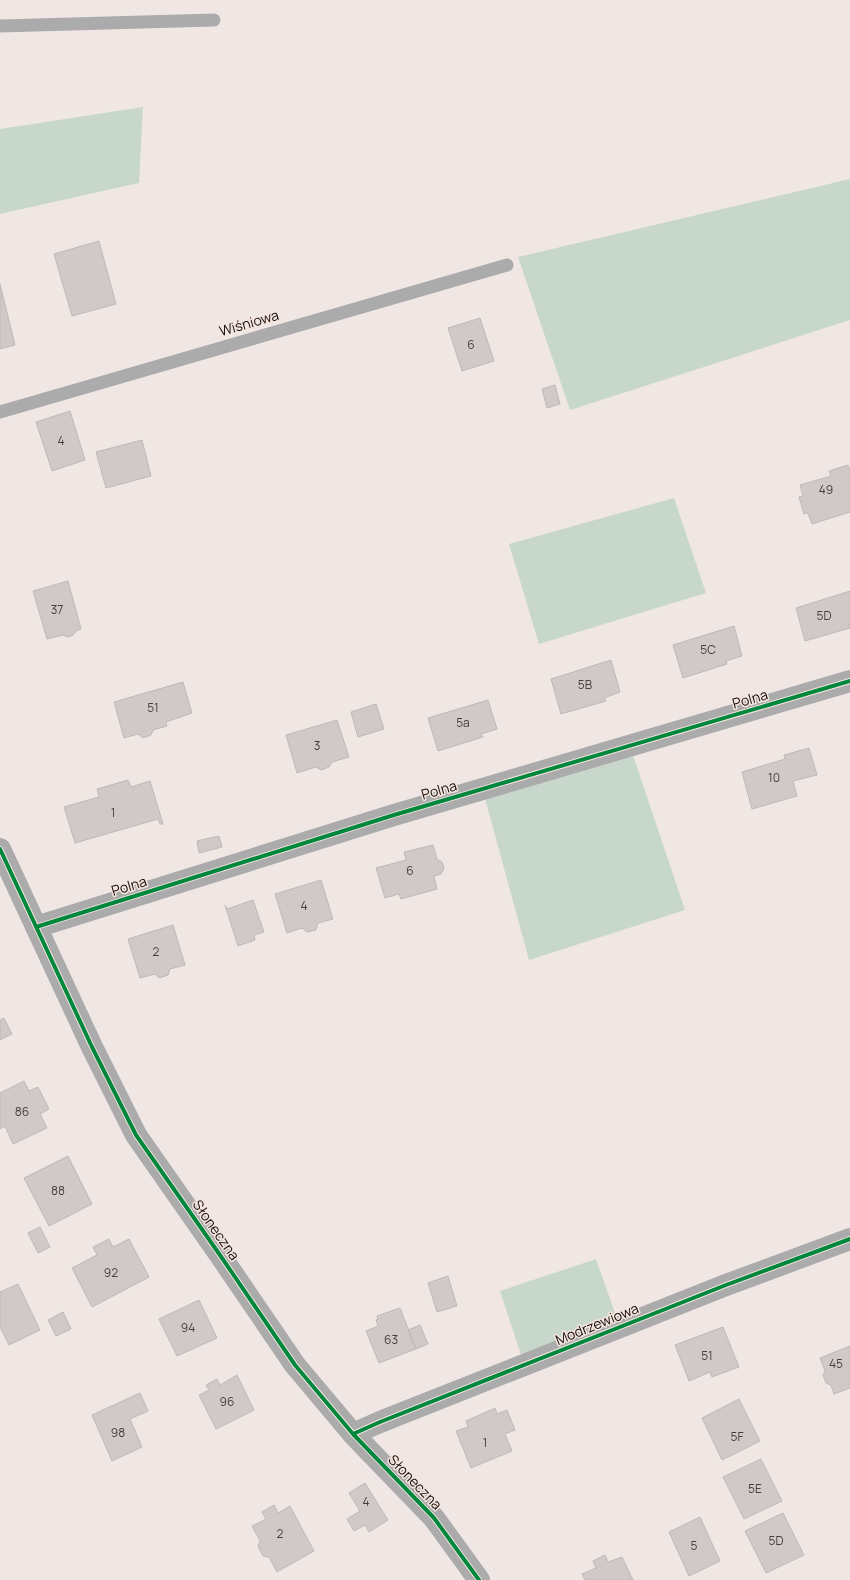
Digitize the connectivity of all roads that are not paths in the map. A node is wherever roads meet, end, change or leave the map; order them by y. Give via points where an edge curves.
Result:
1 (214, 20) dead end
2 (0, 26) edge
3 (507, 265) dead end
4 (0, 412) edge
5 (850, 681) edge
6 (0, 850) edge
7 (36, 927) junction
8 (850, 1239) edge
9 (353, 1434) junction
10 (479, 1580) edge

1 - 2 lane
3 - 4 lane, Wiśniowa
5 - 7 street, Polna via 394,815
6 - 7 street, Słoneczna
7 - 9 street, Słoneczna via 136,1135 295,1365
8 - 9 street, Modrzewiowa via 704,1293
9 - 10 street, Słoneczna via 434,1518

